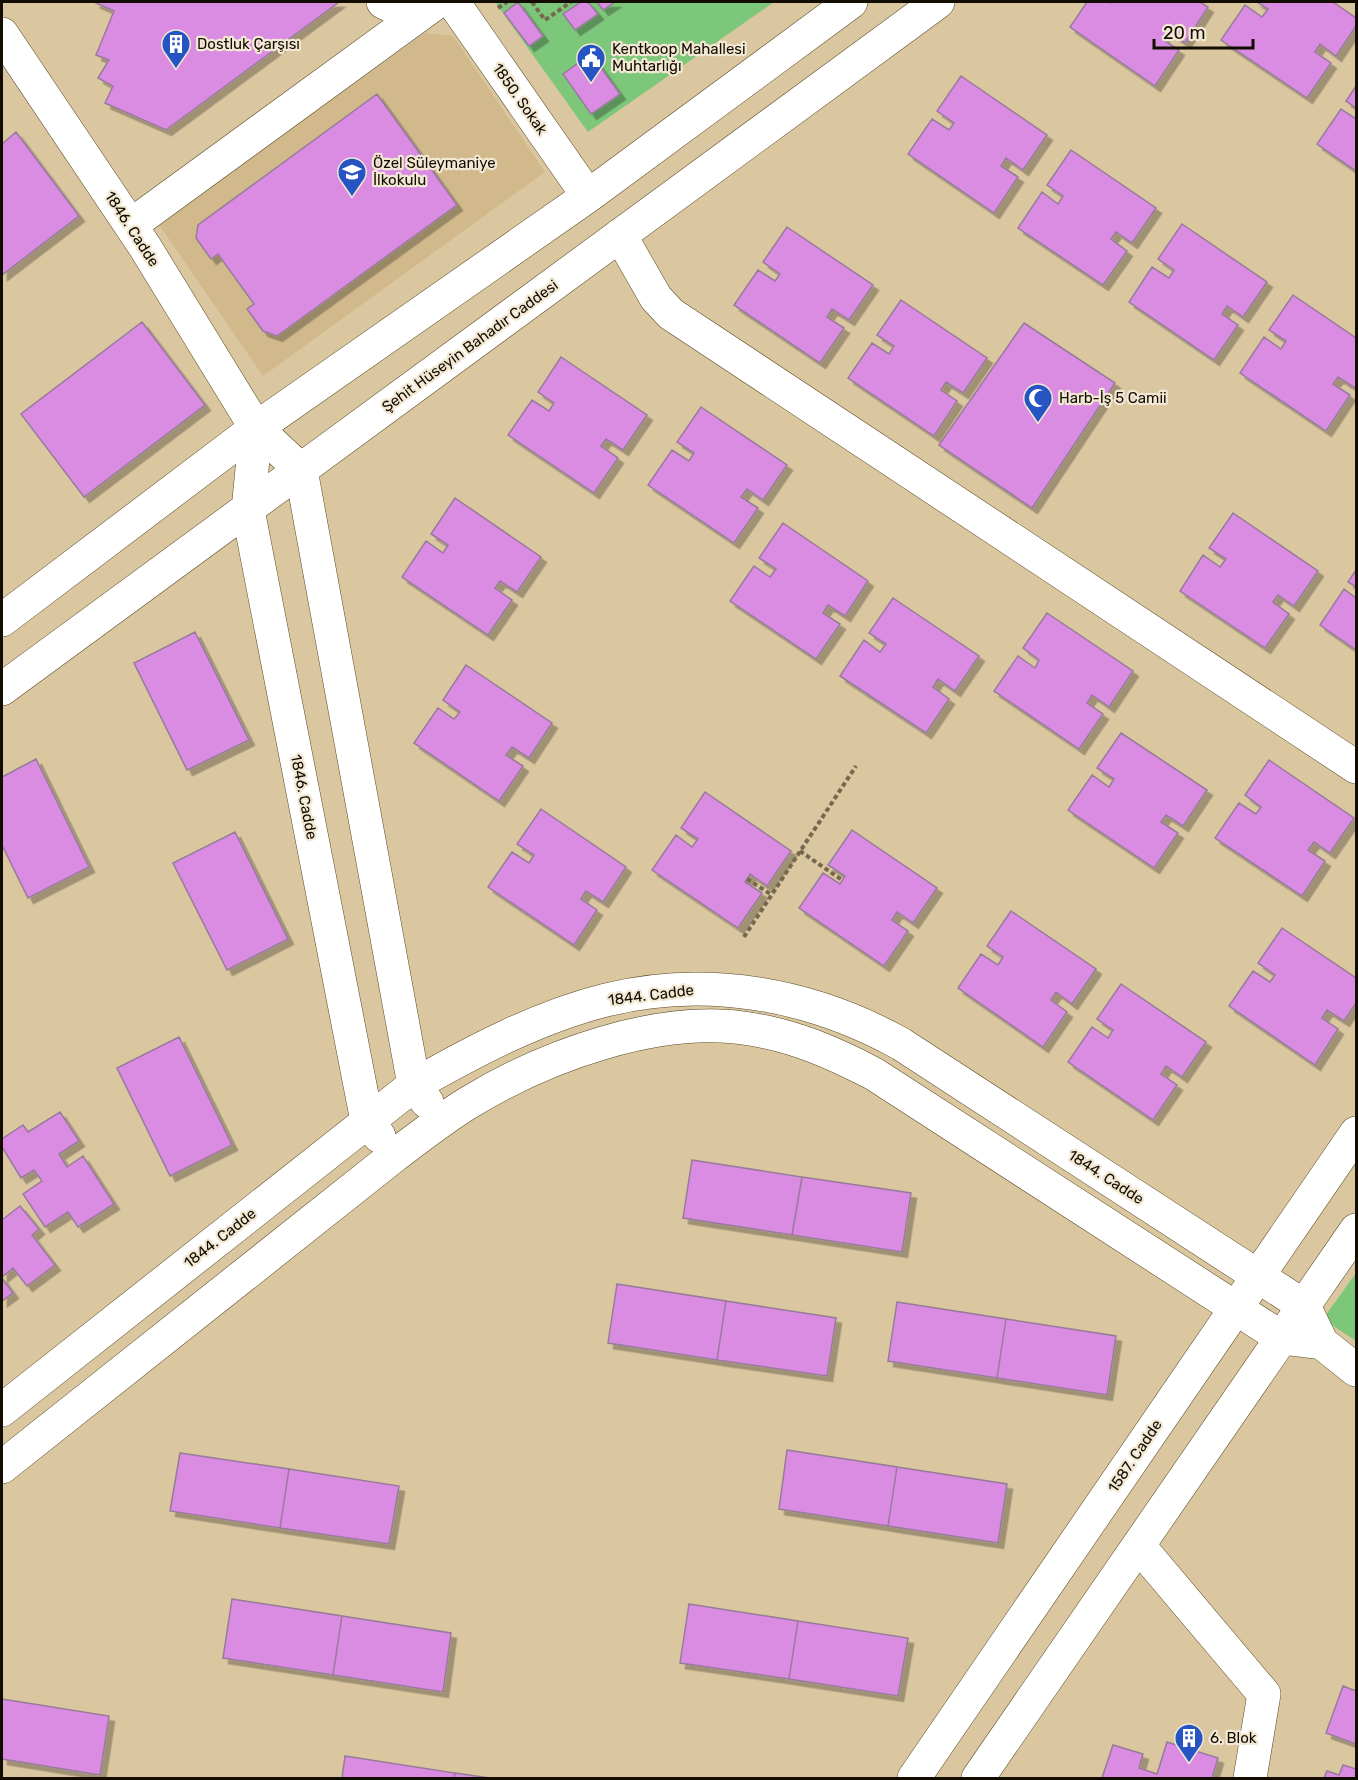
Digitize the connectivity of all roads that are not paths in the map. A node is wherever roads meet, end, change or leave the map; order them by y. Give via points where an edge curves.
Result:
1 (383, 2) edge
2 (453, 2) edge
3 (851, 2) edge
4 (938, 2) edge
5 (426, 9) edge
6 (2, 34) edge
7 (588, 196) junction
8 (130, 225) junction
9 (620, 235) junction
10 (256, 428) junction
11 (301, 470) junction
12 (248, 510) junction
13 (2, 620) edge
14 (2, 689) edge
15 (1356, 767) edge
16 (414, 1085) junction
17 (368, 1121) junction
18 (440, 1121) junction
19 (1356, 1133) edge
20 (394, 1156) junction
21 (1356, 1230) edge
22 (1258, 1276) junction
23 (1304, 1306) junction
24 (1237, 1308) junction
25 (1282, 1338) junction
26 (1322, 1343) junction
27 (1356, 1370) edge
28 (2, 1410) edge
29 (2, 1467) edge
30 (1139, 1546) junction
31 (914, 1779) edge
32 (978, 1779) edge
33 (1250, 1779) edge

1 - 5 street
2 - 7 street, 1850. Sokak
3 - 7 street
4 - 9 street, Şehit Hüseyin Bahadır Caddesi
5 - 8 street
6 - 8 street, 1846. Cadde
7 - 10 street
8 - 10 street, 1846. Cadde
9 - 11 street, Şehit Hüseyin Bahadır Caddesi
9 - 15 street via 656,298 671,314
10 - 11 street, 1846. Cadde
10 - 12 street, 1846. Cadde
10 - 13 street
11 - 12 street, Şehit Hüseyin Bahadır Caddesi
11 - 16 street
12 - 14 street, Şehit Hüseyin Bahadır Caddesi
12 - 17 street, 1846. Cadde
16 - 17 street, 1844. Cadde
16 - 18 street
16 - 22 street, 1844. Cadde via 518,1032 605,1000 692,988 755,992 796,1001 869,1027 901,1044
17 - 20 street, 1846. Cadde
17 - 28 street, 1844. Cadde
18 - 20 street
18 - 24 street via 514,1078 633,1035 721,1026 798,1040 874,1074
19 - 22 street, 1587. Cadde
20 - 29 street
21 - 23 street
22 - 23 street, 1844. Cadde
22 - 24 street, 1587. Cadde
23 - 25 street
23 - 26 street
24 - 25 street
24 - 31 street, 1587. Cadde
25 - 26 street
25 - 30 street
26 - 27 street
30 - 32 street
30 - 33 street via 1263,1694

